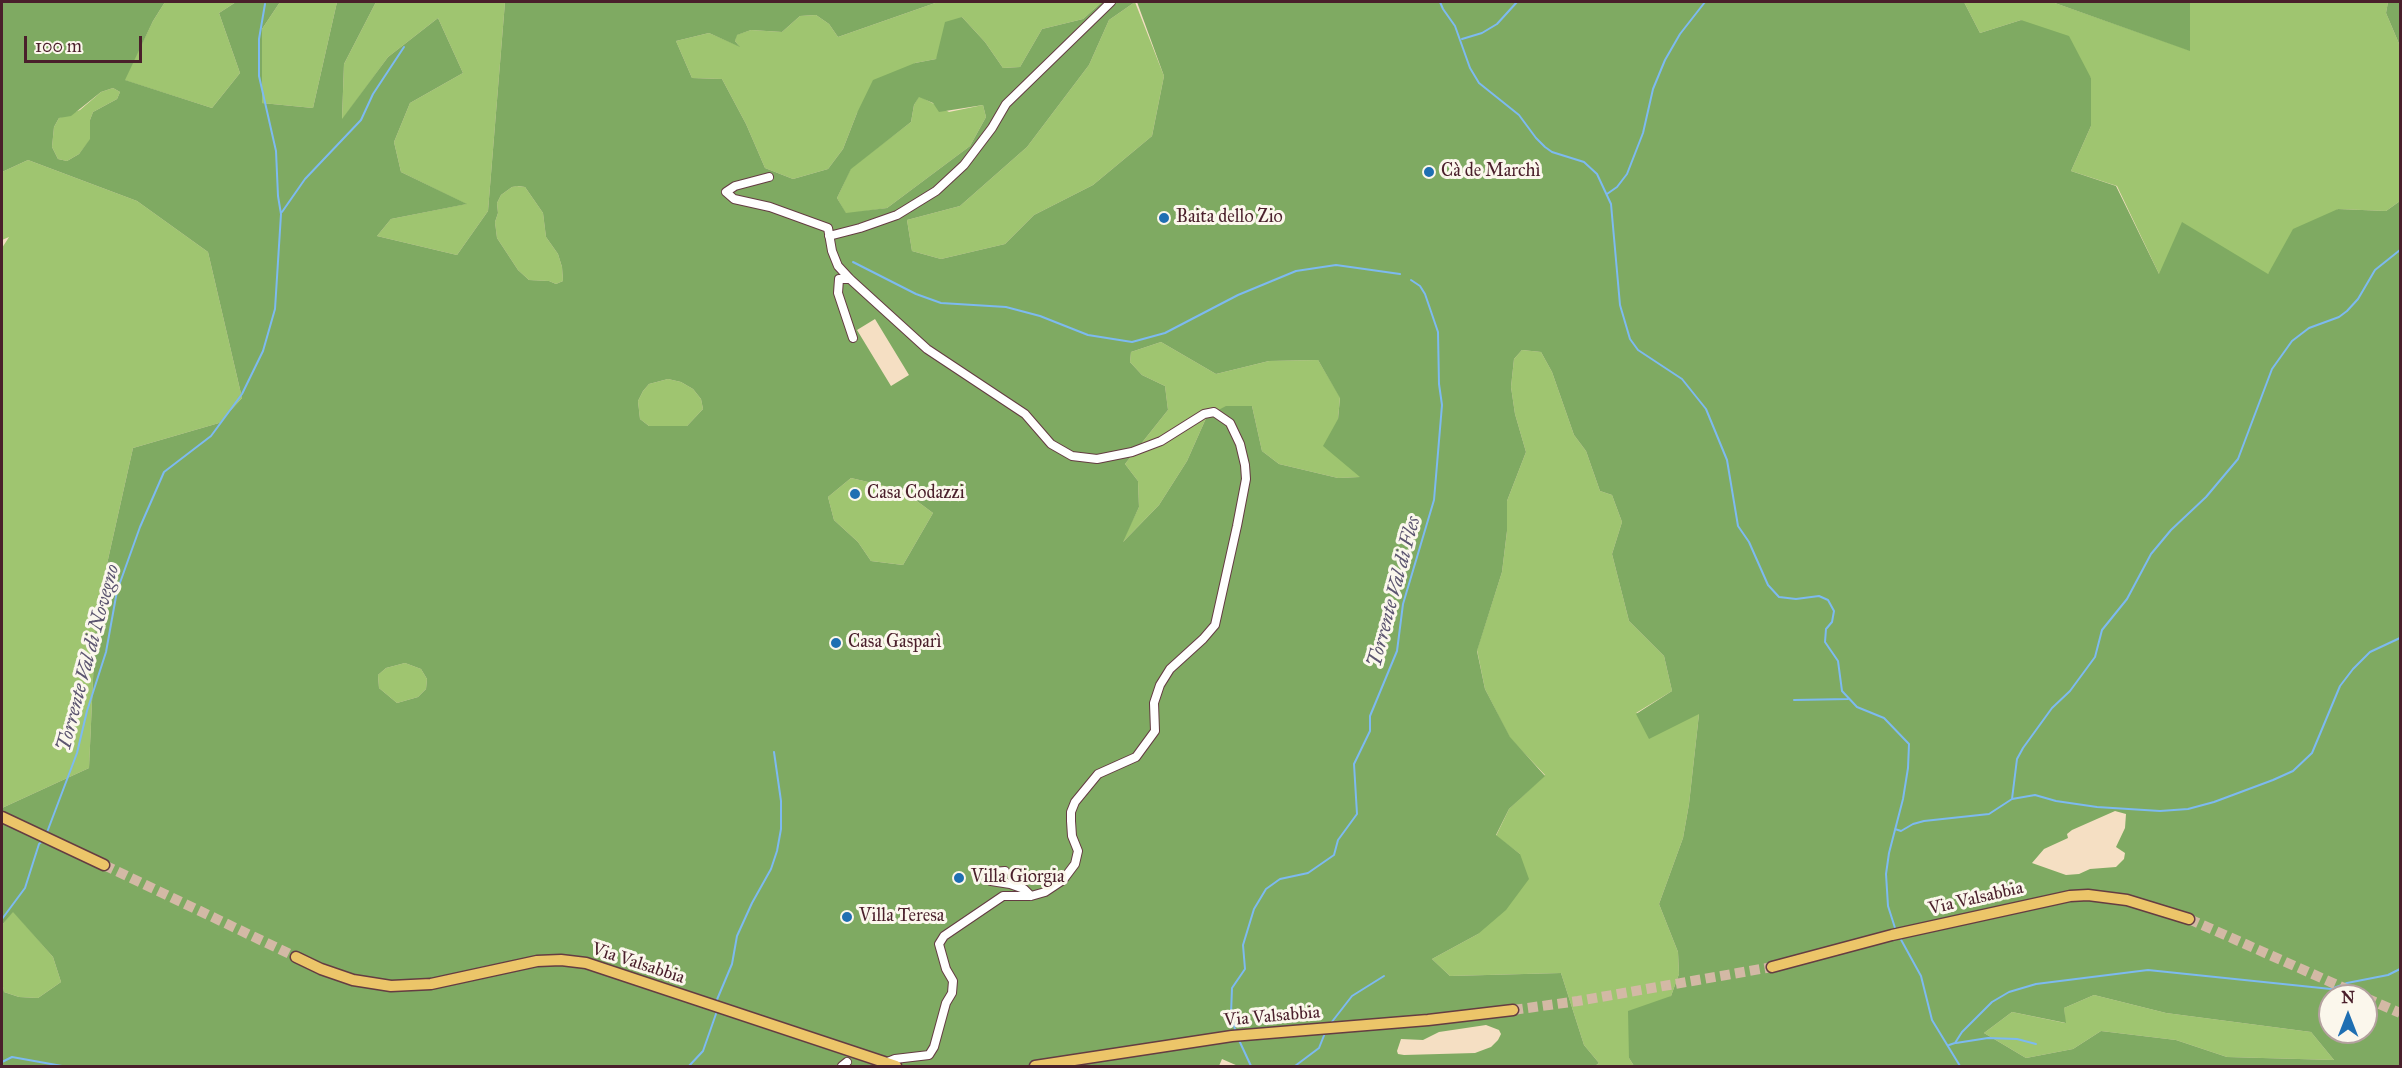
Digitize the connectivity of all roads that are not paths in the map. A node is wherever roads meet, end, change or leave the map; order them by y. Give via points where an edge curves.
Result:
1 (1111, 2) edge
2 (768, 177) dead end
3 (830, 236) junction
4 (850, 279) junction
5 (853, 338) dead end
6 (2, 818) edge
7 (100, 863) tunnel mouth
8 (1005, 871) dead end
9 (1031, 896) junction
10 (2189, 919) tunnel mouth
11 (296, 957) tunnel mouth
12 (1775, 966) tunnel mouth
13 (1513, 1010) tunnel mouth
14 (890, 1065) edge
15 (1035, 1066) edge

1 - 3 street via 1006,104 964,165 936,191 897,214
2 - 3 street via 726,192 734,199 828,228
3 - 4 street via 838,266
4 - 5 street via 839,279 838,293
4 - 9 street via 927,349 1025,414 1051,444 1072,456 1097,459 1132,452 1214,412 1230,423 1240,444 1246,479 1215,626 1170,669 1160,685 1154,703 1155,731 1148,743 1136,757 1098,774 1075,802 1071,821 1078,851 1069,874 1045,892
6 - 7 main road
8 - 9 street via 993,872 991,881 1017,887
9 - 14 street via 1004,896 944,936 939,944 953,981 952,993 934,1047 929,1055 895,1059
10 - 12 main road, Via Valsabbia via 2127,900 2088,895 2057,898
11 - 14 main road, Via Valsabbia via 353,980 391,986 431,984 527,962 572,961 603,967
13 - 15 main road, Via Valsabbia via 1232,1036

